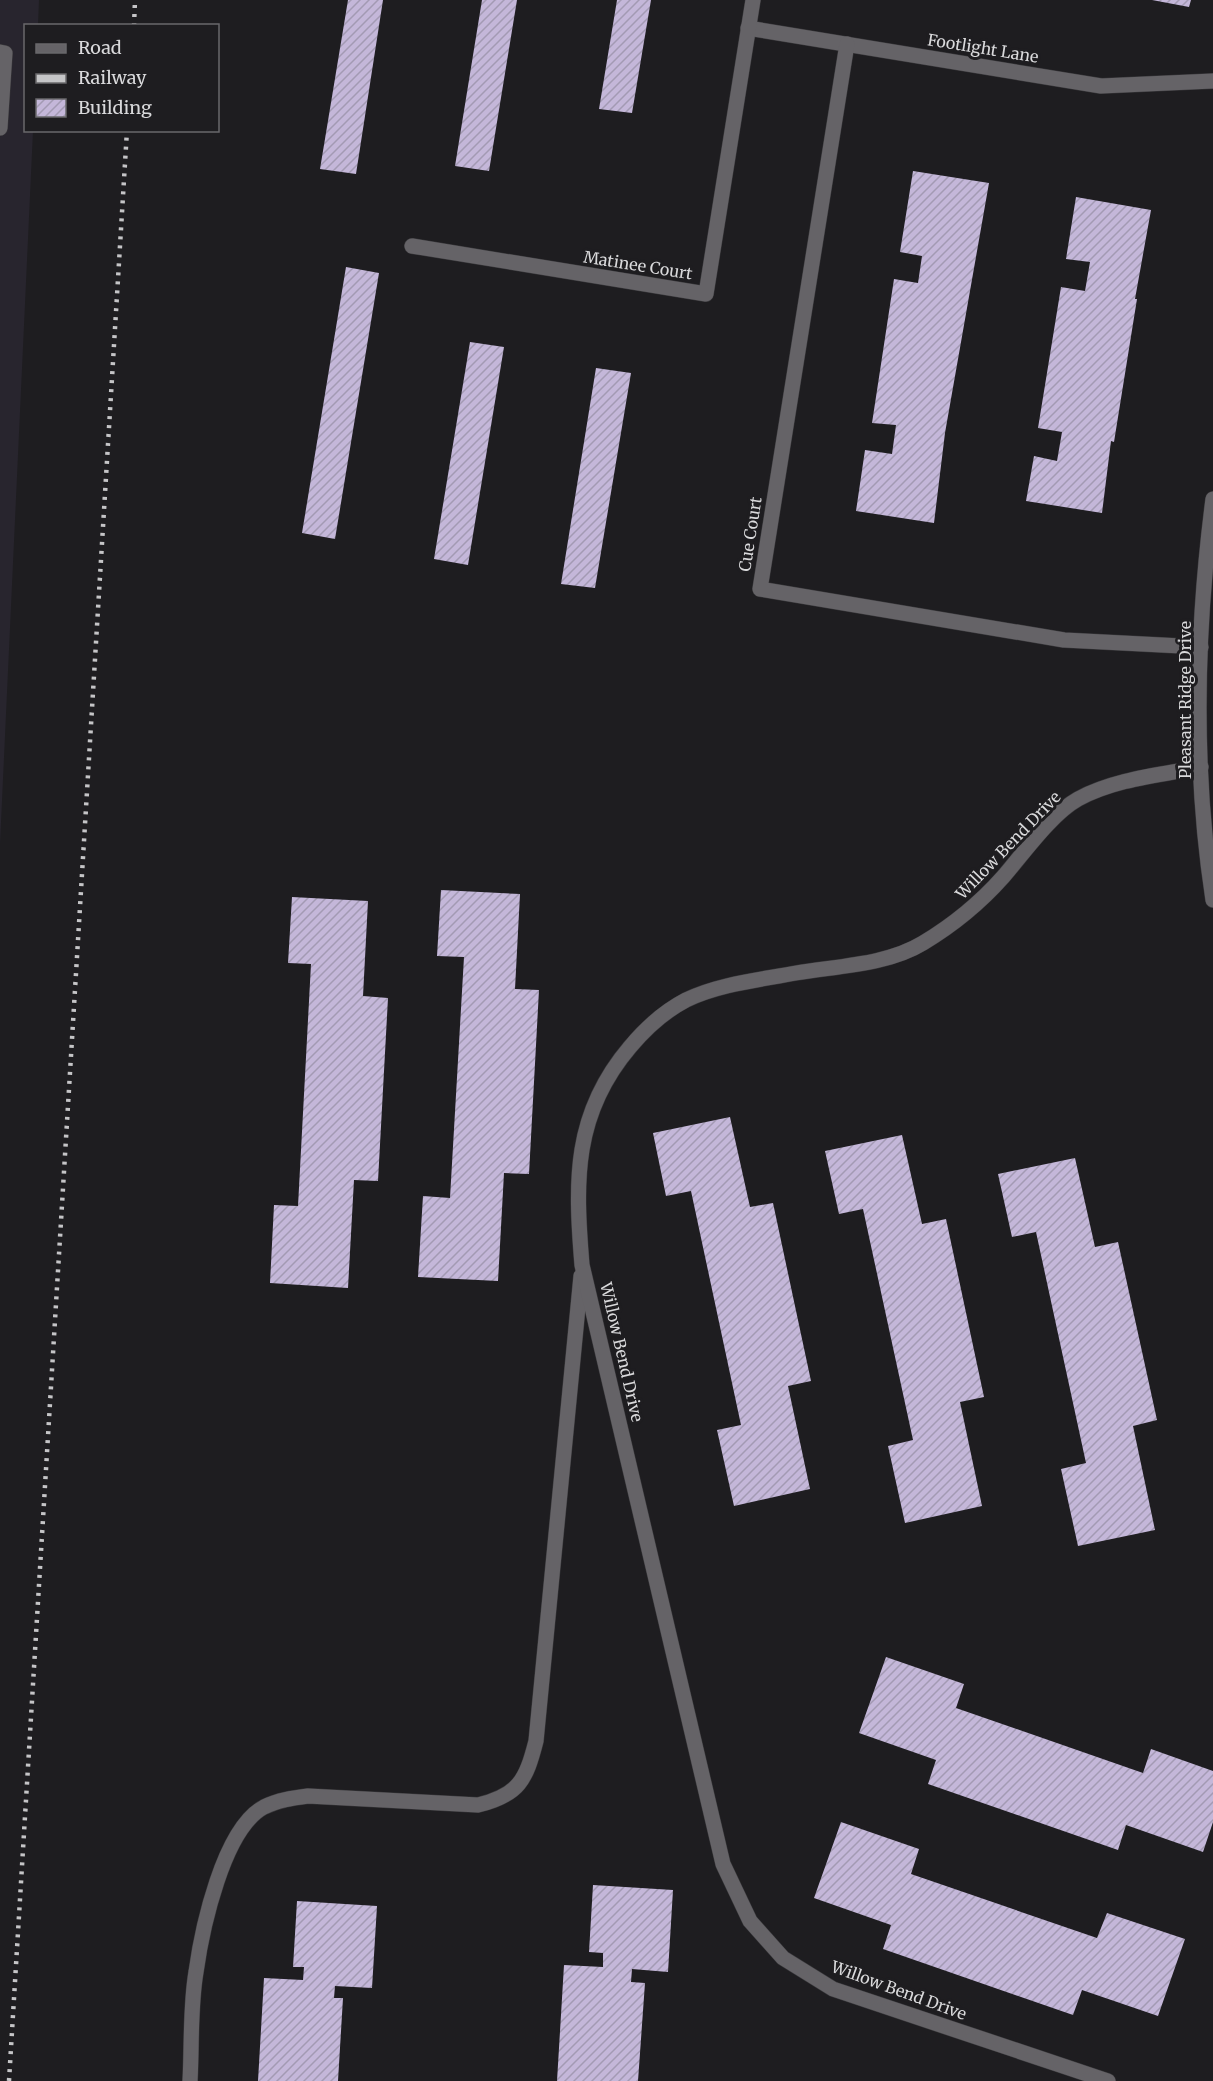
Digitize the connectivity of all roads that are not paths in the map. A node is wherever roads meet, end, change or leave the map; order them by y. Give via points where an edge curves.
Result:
1 (753, 0) edge
2 (748, 28) junction
3 (847, 44) junction
4 (0, 52) edge
5 (1213, 81) edge
6 (0, 128) edge
7 (412, 246) dead end
8 (1213, 500) edge
9 (1201, 647) junction
10 (1201, 767) junction
11 (1213, 900) edge
12 (582, 1264) junction
13 (190, 2081) edge
14 (1108, 2081) edge

1 - 2 street, Matinee Court
2 - 3 street, Footlight Lane
2 - 7 street, Matinee Court via 706,294
3 - 5 street, Footlight Lane via 1101,86
3 - 9 street, Cue Court via 760,589 1064,640
4 - 6 street via 4,53
8 - 9 street, Pleasant Ridge Drive
9 - 10 street, Pleasant Ridge Drive
10 - 11 street, Pleasant Ridge Drive
10 - 12 street, Willow Bend Drive via 1131,780 1077,800 1040,833 971,910 905,954 732,985 685,1000 646,1028 614,1066 591,1110 580,1152 578,1209
12 - 13 street via 536,1741 530,1767 518,1788 500,1799 478,1804 308,1796 262,1808 243,1825 216,1883 195,1972
12 - 14 street, Willow Bend Drive via 723,1864 750,1921 783,1958 833,1989

